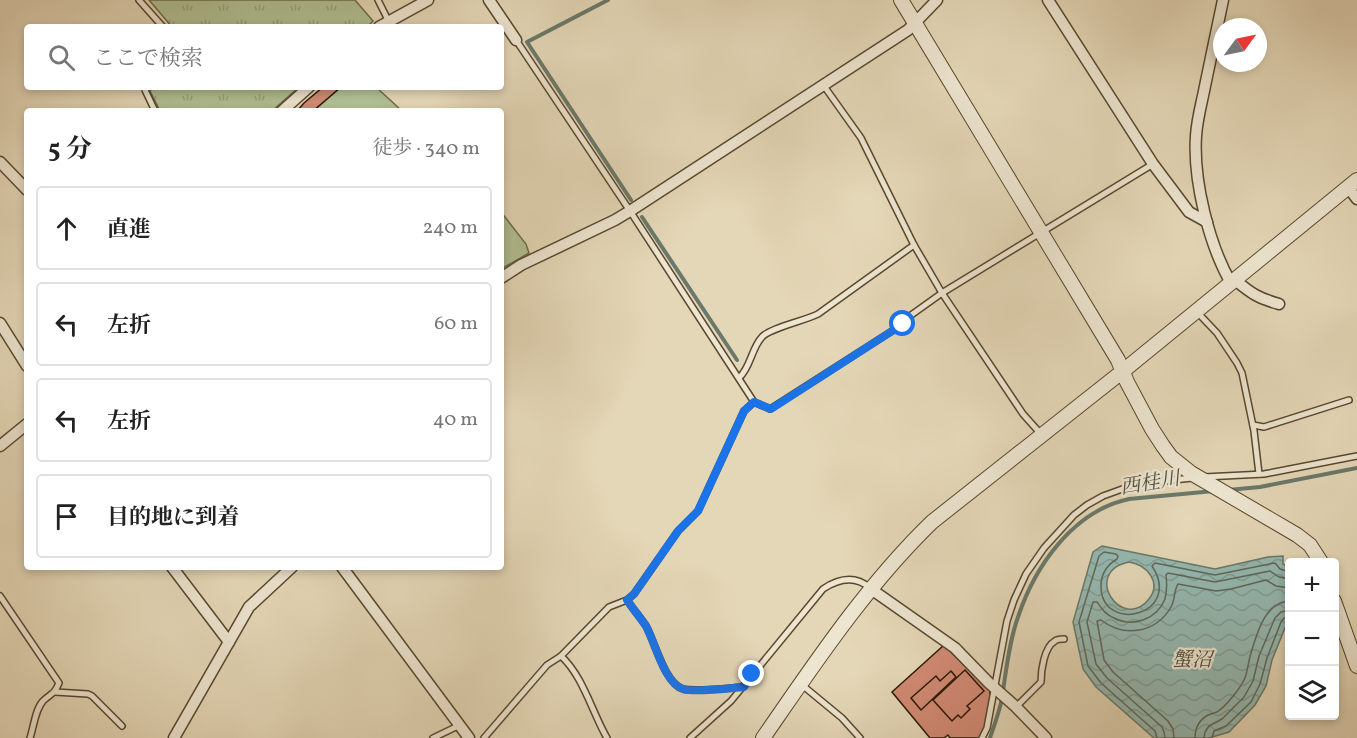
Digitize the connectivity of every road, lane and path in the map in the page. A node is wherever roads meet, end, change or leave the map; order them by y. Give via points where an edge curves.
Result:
1 (139, 0) edge
2 (378, 0) edge
3 (428, 0) edge
4 (489, 0) edge
5 (901, 0) edge
6 (938, 0) edge
7 (1048, 0) edge
8 (1223, 0) edge
9 (915, 23) junction
10 (160, 24) edge
11 (384, 24) edge
12 (516, 40) joint
13 (823, 85) junction
14 (145, 90) edge
15 (306, 90) edge
16 (154, 108) edge
17 (285, 108) edge
18 (1154, 164) junction
19 (1, 165) edge
20 (1353, 183) edge
21 (24, 187) edge
22 (1357, 199) edge
23 (630, 211) junction
24 (1207, 222) junction
25 (1041, 233) junction
26 (914, 244) junction
27 (504, 276) edge
28 (1233, 281) junction
29 (942, 293) junction
30 (1280, 304) dead end
31 (1196, 311) junction
32 (0, 323) edge
33 (24, 361) edge
34 (1123, 371) junction
35 (739, 378) junction
36 (1349, 400) dead end
37 (754, 402) junction
38 (1253, 425) junction
39 (24, 426) edge
40 (1041, 435) junction
41 (0, 446) edge
42 (1357, 456) edge
43 (1259, 474) junction
44 (1202, 479) junction
45 (1319, 558) edge
46 (174, 570) edge
47 (289, 570) edge
48 (344, 570) edge
49 (871, 589) junction
50 (0, 596) edge
51 (627, 600) junction
52 (1339, 612) edge
53 (1064, 639) dead end
54 (229, 642) junction
55 (561, 656) junction
56 (1357, 666) edge
57 (801, 684) junction
58 (744, 687) junction
59 (995, 688) junction
60 (55, 692) junction
61 (1014, 705) junction
62 (460, 725) junction
63 (122, 726) dead end
64 (30, 738) edge
65 (174, 738) edge
66 (433, 738) edge
67 (469, 738) edge
68 (484, 738) edge
69 (607, 738) edge
70 (690, 738) edge
71 (763, 738) edge
72 (860, 738) edge
73 (982, 738) edge
74 (1046, 738) edge

1 - 10 lane
2 - 11 lane
3 - 11 street
4 - 12 street
5 - 9 street
6 - 9 street
7 - 18 street
8 - 24 street via 1196,133 1200,195
9 - 13 street
9 - 25 street
12 - 23 lane
13 - 23 street
13 - 26 lane via 861,138
14 - 16 lane
15 - 17 street
18 - 24 street via 1189,212
18 - 25 lane
19 - 21 street
20 - 22 street
20 - 28 street
23 - 27 street
23 - 35 lane
24 - 28 street via 1224,270
25 - 29 lane
25 - 34 street
26 - 29 lane
26 - 35 lane via 818,314 763,336
28 - 30 street via 1261,299
28 - 31 street
29 - 37 lane via 903,324 771,409
29 - 40 lane
31 - 34 street
31 - 38 lane via 1238,363
32 - 33 street
34 - 40 street
34 - 44 street via 1162,446
35 - 37 lane
36 - 38 lane via 1264,427
37 - 51 lane via 744,411 698,511 678,531
38 - 43 lane
39 - 41 street
40 - 49 street via 932,522
42 - 43 lane
43 - 44 lane
44 - 45 street via 1298,535
44 - 59 lane via 1136,483 1087,505 1062,527 1031,565 1014,600
46 - 54 street
47 - 54 street via 249,607
48 - 62 street
49 - 57 street
49 - 58 lane via 848,579 823,589
49 - 59 street via 947,641
50 - 60 lane via 59,683
51 - 55 lane via 609,606
51 - 58 lane via 645,626 674,684 695,690
52 - 56 street
53 - 61 lane via 1052,643 1041,665 1041,682
54 - 65 street
55 - 68 lane via 548,665
55 - 69 lane via 576,674
57 - 71 street
57 - 72 lane
58 - 70 lane
59 - 61 street
59 - 73 lane
60 - 63 lane via 92,696
60 - 64 lane via 38,709
61 - 74 street
62 - 66 lane
62 - 67 street

